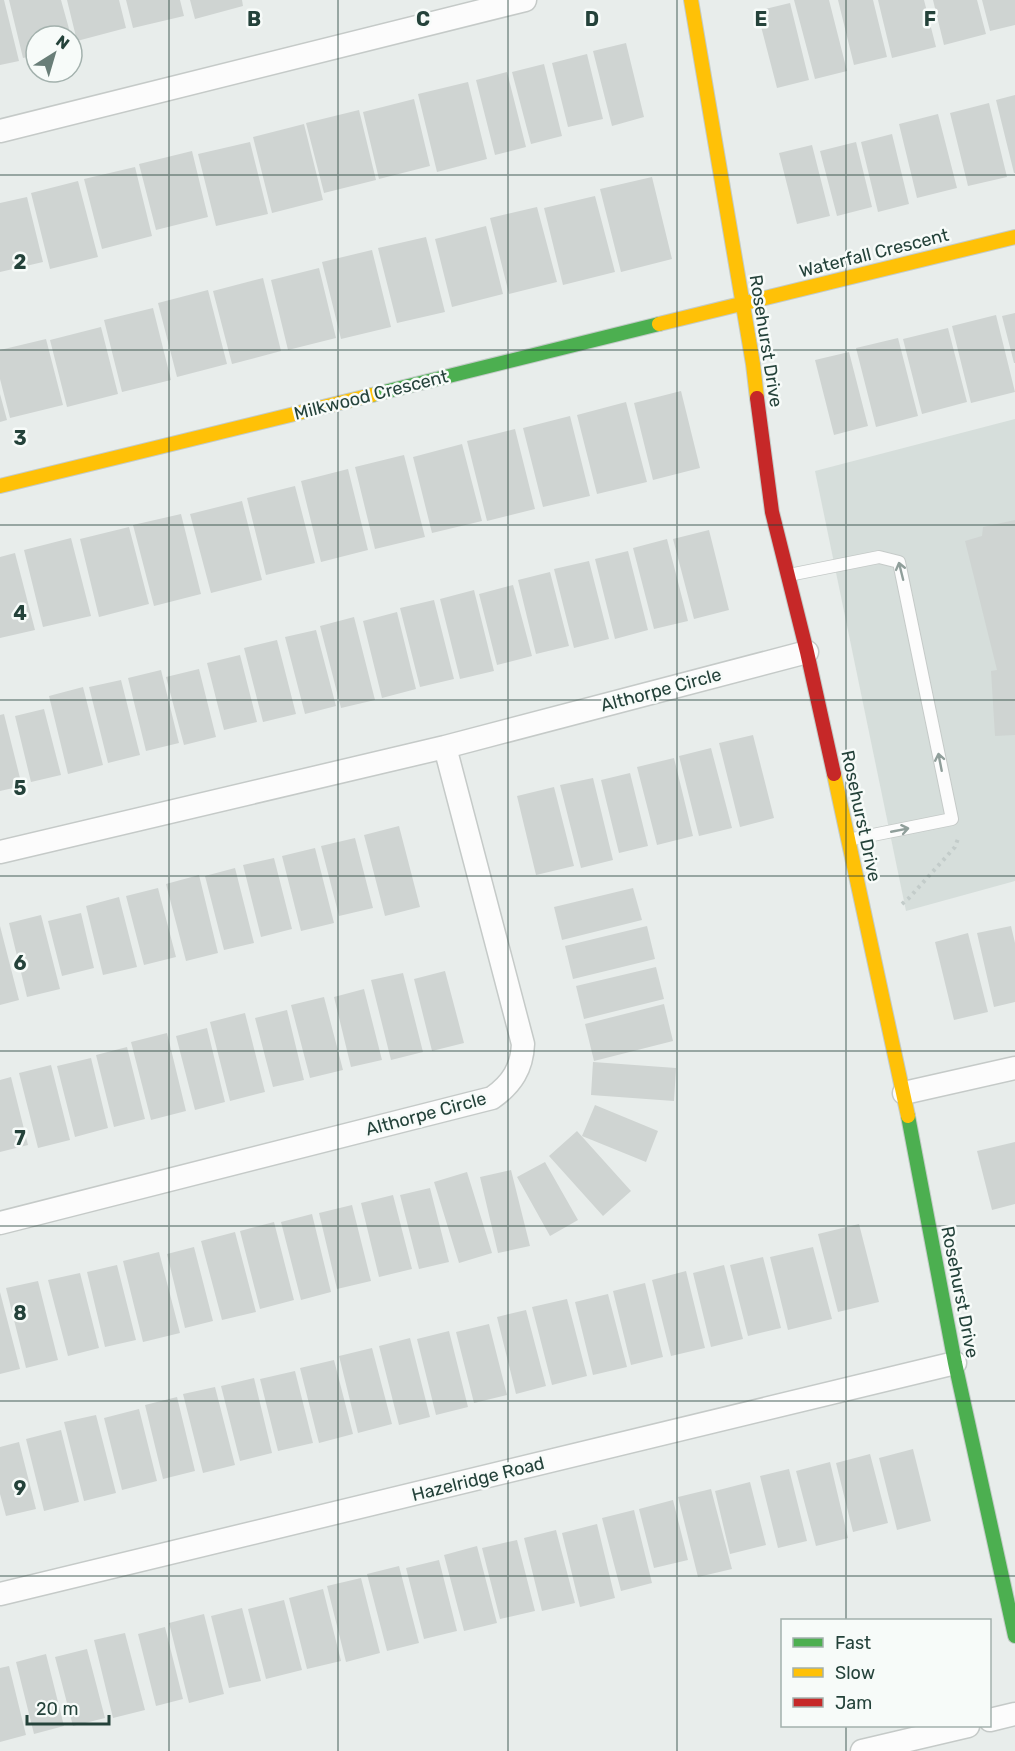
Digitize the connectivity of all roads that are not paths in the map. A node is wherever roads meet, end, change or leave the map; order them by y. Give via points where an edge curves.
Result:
1 (525, 0) edge
2 (692, 0) edge
3 (0, 131) edge
4 (1015, 237) edge
5 (742, 304) junction
6 (0, 486) edge
7 (788, 575) junction
8 (807, 652) junction
9 (445, 747) junction
10 (848, 840) junction
11 (0, 852) edge
12 (1015, 1068) edge
13 (904, 1093) junction
14 (0, 1223) edge
15 (955, 1364) junction
16 (0, 1594) edge
17 (1015, 1636) edge
18 (1015, 1714) edge
19 (991, 1720) edge
20 (960, 1727) edge
21 (862, 1751) edge

1 - 3 street
2 - 5 street, Rosehurst Drive
4 - 5 street, Waterfall Crescent
5 - 6 street, Milkwood Crescent
5 - 7 street, Rosehurst Drive via 772,512
7 - 8 street, Rosehurst Drive
10 -> 7 lane via 952,819 899,562 879,557
8 - 9 street, Althorpe Circle
8 - 10 street, Rosehurst Drive
9 - 11 street, Althorpe Circle
9 - 14 street, Althorpe Circle via 523,1044 523,1059 503,1090 492,1098
10 - 13 street, Rosehurst Drive
12 - 13 street
13 - 15 street, Rosehurst Drive
15 - 16 street, Hazelridge Road
15 - 17 street, Rosehurst Drive
18 - 19 street
20 - 21 street

